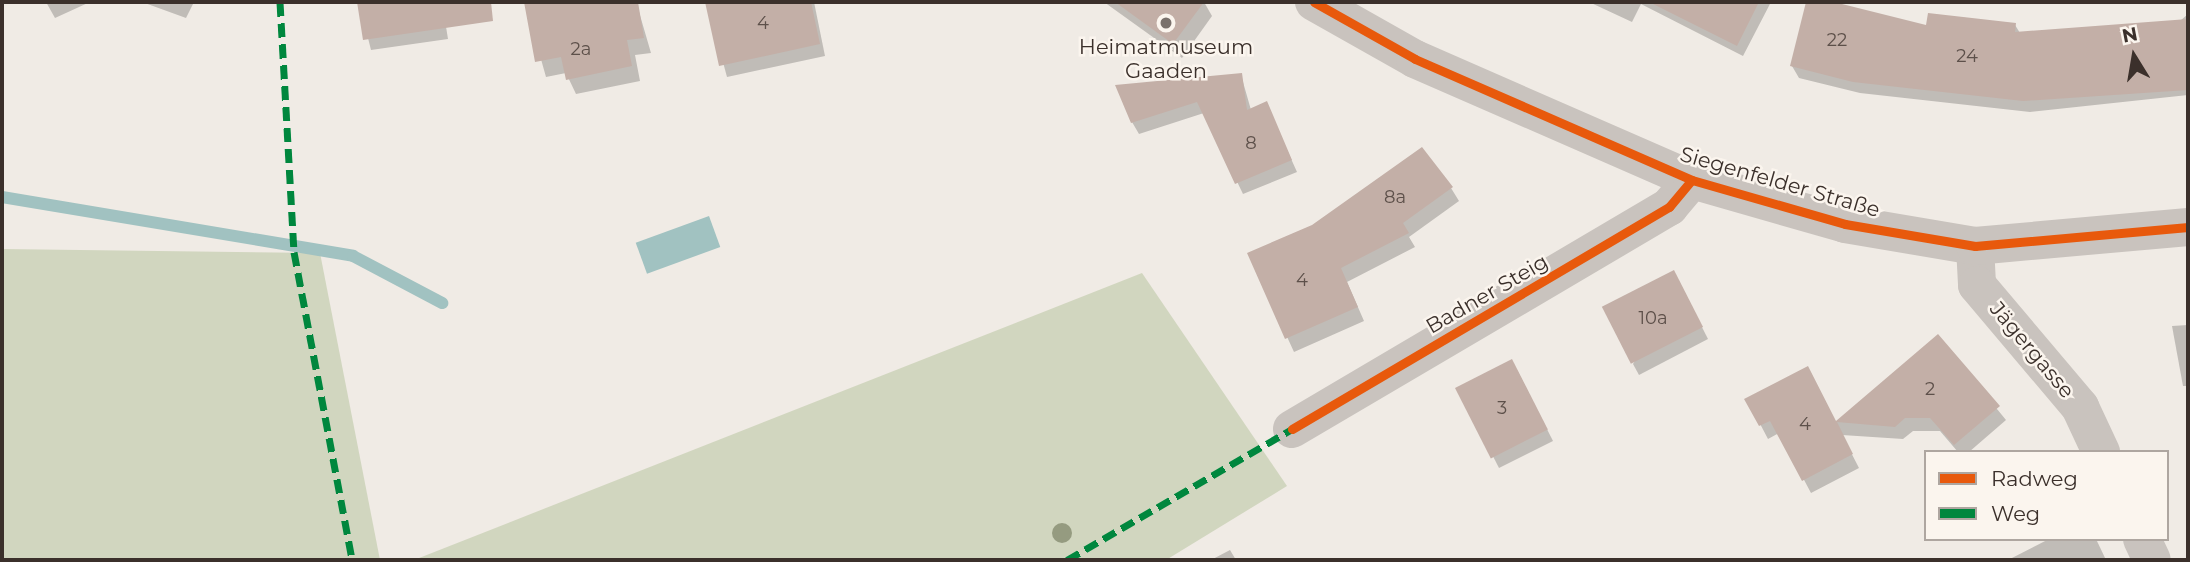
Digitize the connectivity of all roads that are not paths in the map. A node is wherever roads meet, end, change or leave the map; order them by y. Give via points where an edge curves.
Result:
1 (1314, 2) edge
2 (1692, 180) junction
3 (2188, 227) edge
4 (1975, 246) junction
5 (1292, 429) dead end
6 (2100, 450) edge
7 (2143, 541) edge
8 (2152, 560) edge

1 - 2 street, Siegenfelder Straße via 1415,59
2 - 4 street, Siegenfelder Straße via 1845,223
2 - 5 street, Badner Steig via 1669,207
3 - 4 street, Siegenfelder Straße
4 - 6 street, Jägergasse via 1977,285 2080,407
7 - 8 street

